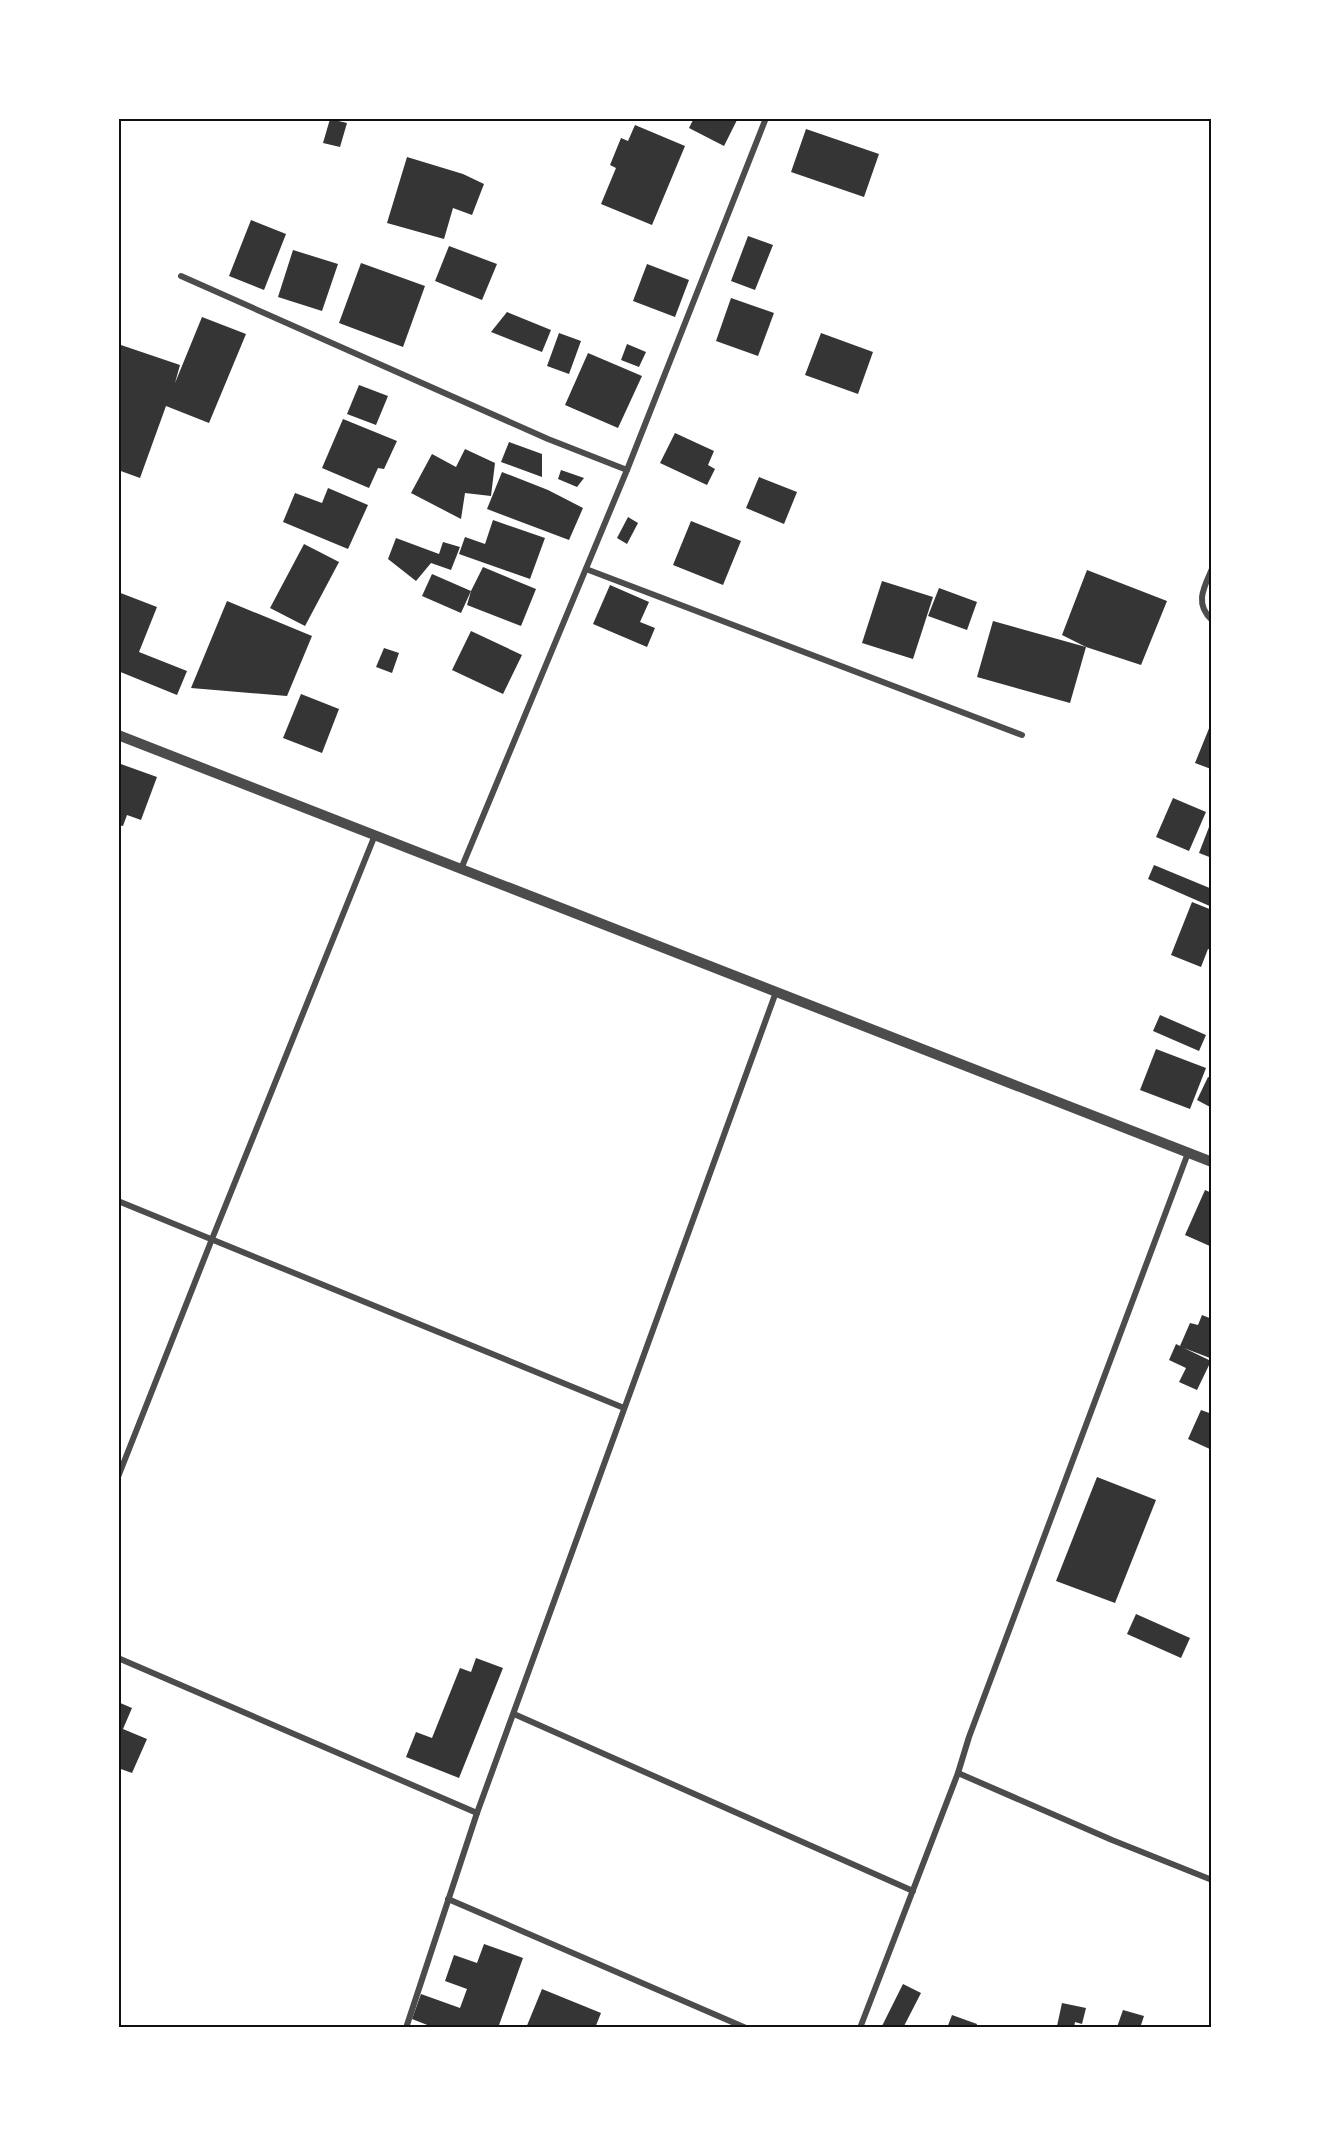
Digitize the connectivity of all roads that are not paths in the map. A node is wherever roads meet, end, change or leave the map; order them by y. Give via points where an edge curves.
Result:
1 (766, 118) edge
2 (181, 276) dead end
3 (627, 470) junction
4 (586, 569) junction
5 (1212, 569) edge
6 (1212, 620) edge
7 (118, 735) edge
8 (1022, 735) dead end
9 (375, 835) junction
10 (461, 869) junction
11 (776, 992) junction
12 (1188, 1153) junction
13 (1212, 1162) edge
14 (118, 1200) edge
15 (212, 1239) junction
16 (624, 1408) junction
17 (118, 1478) edge
18 (118, 1658) edge
19 (514, 1714) junction
20 (958, 1773) junction
21 (477, 1813) junction
22 (1212, 1880) edge
23 (914, 1891) junction
24 (448, 1899) junction
25 (406, 2028) edge
26 (746, 2028) edge
27 (860, 2028) edge

1 - 3 street
2 - 3 street
3 - 4 street
4 - 8 street
4 - 10 street
5 - 6 street via 1202,594 1205,613
7 - 9 street
9 - 10 street
9 - 15 street
10 - 11 street
11 - 12 street
11 - 16 street
12 - 13 street
12 - 20 street
14 - 15 street
15 - 16 street
15 - 17 street
16 - 19 street
18 - 21 street
19 - 21 street
19 - 23 street
20 - 22 street
20 - 23 street
21 - 24 street
23 - 27 street
24 - 25 street
24 - 26 street

